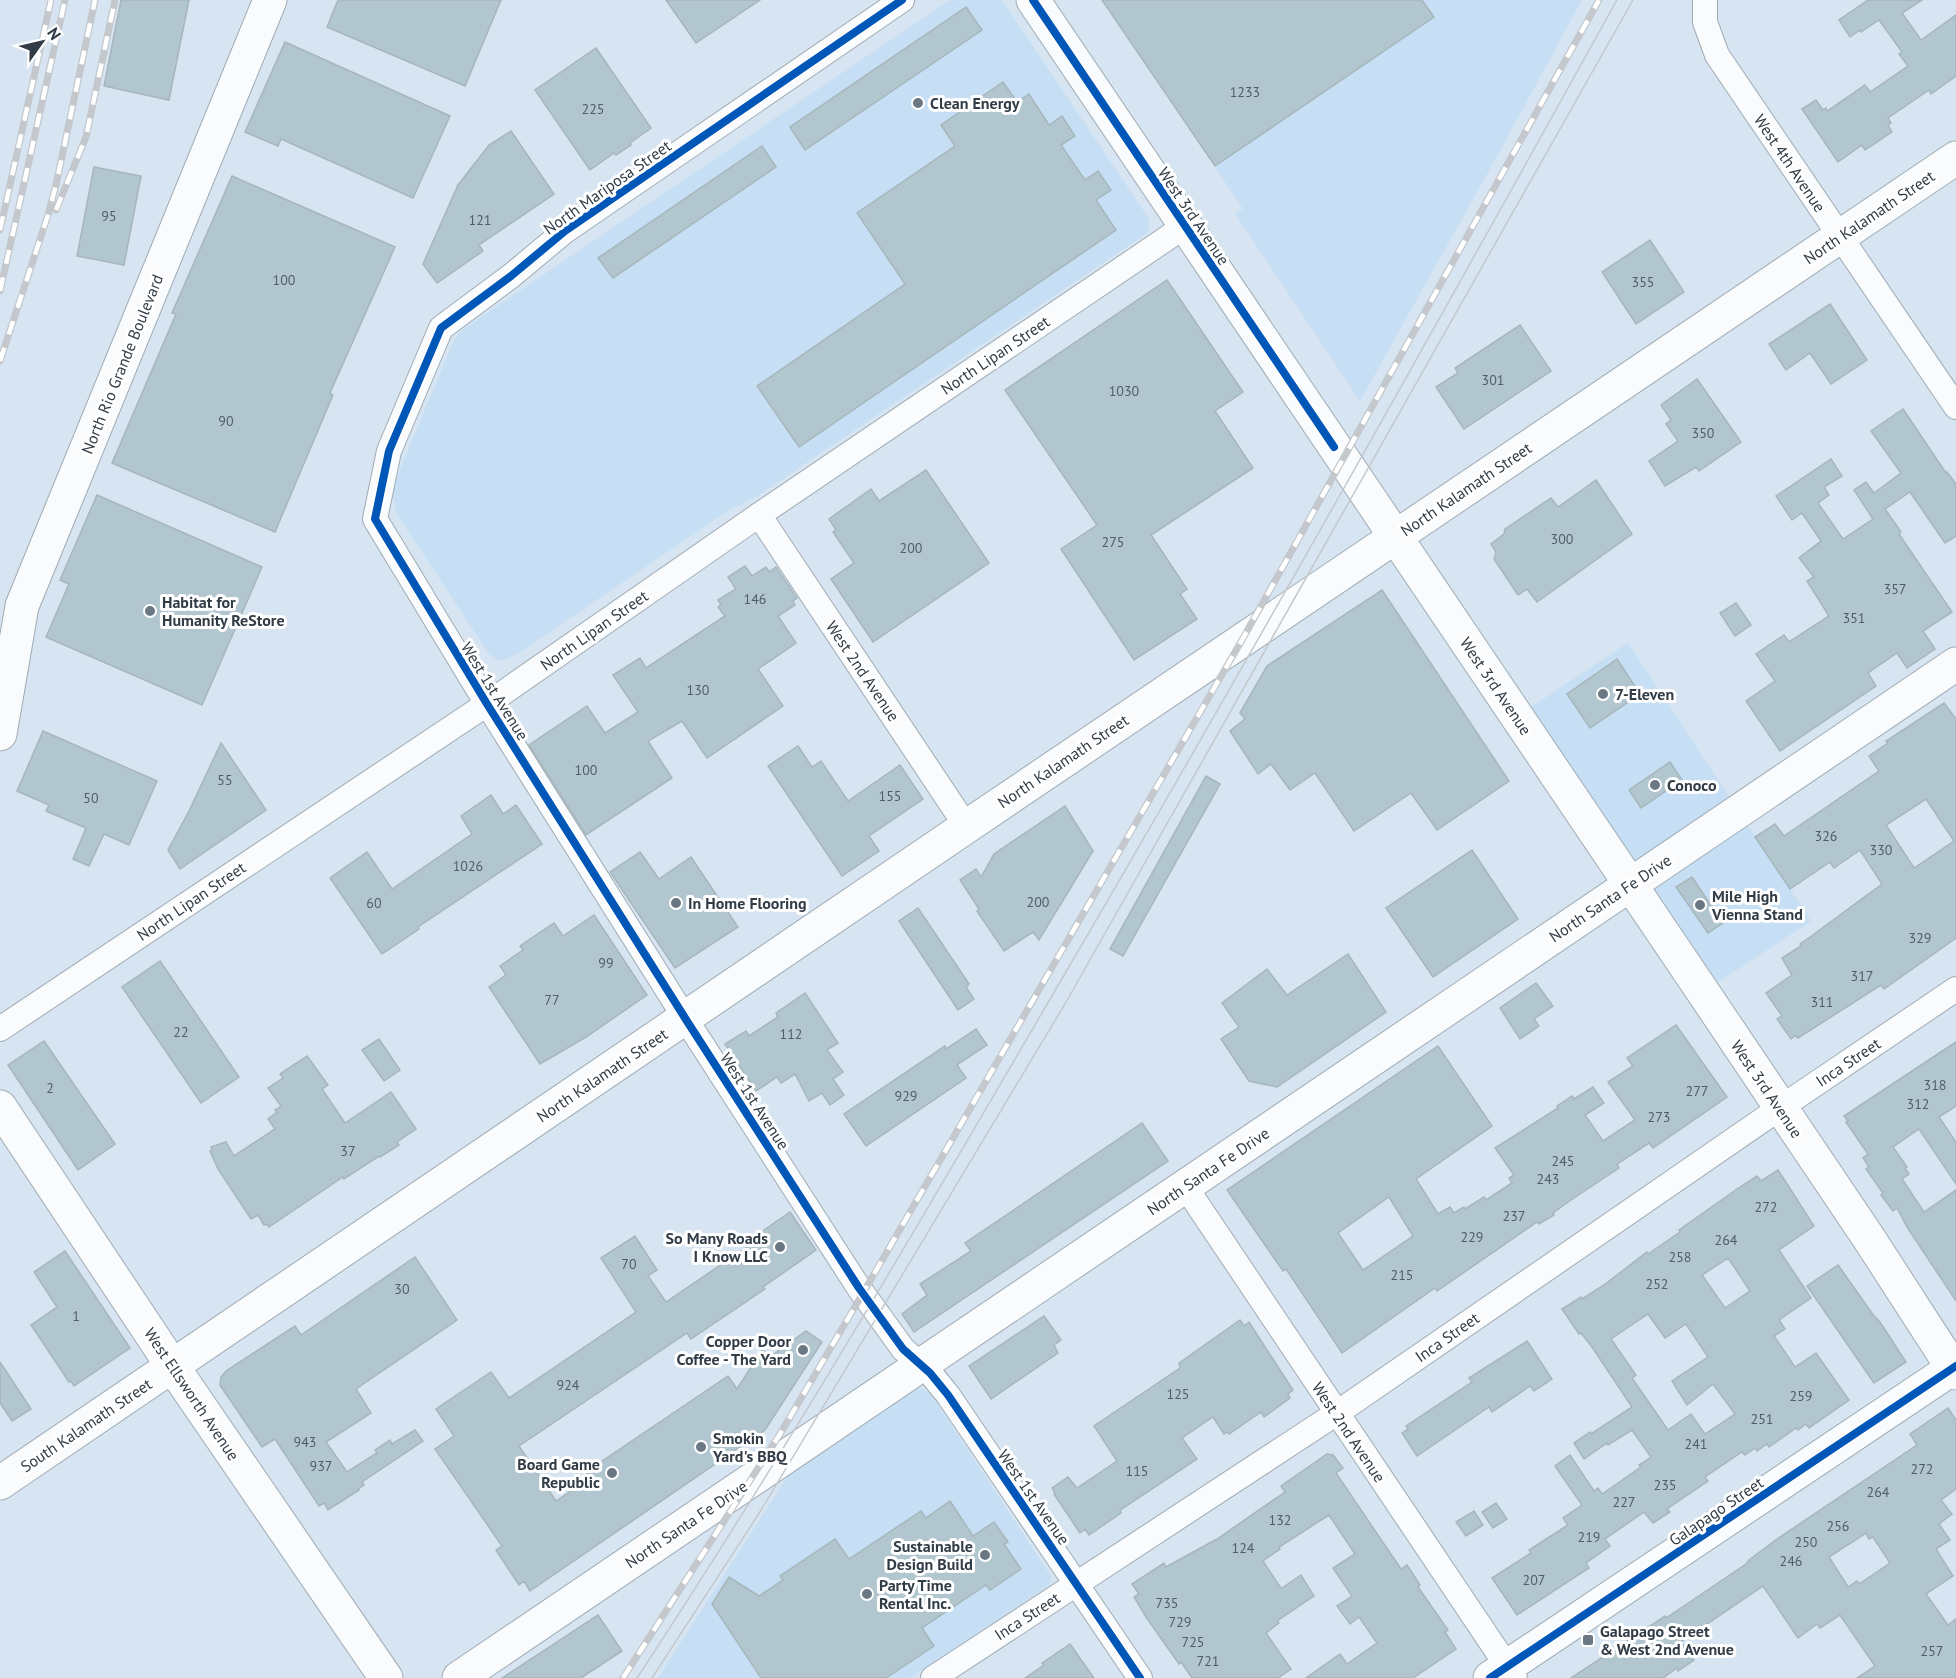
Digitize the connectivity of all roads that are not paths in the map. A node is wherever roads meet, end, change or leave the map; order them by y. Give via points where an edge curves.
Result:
1 (270, 0) edge
2 (902, 0) edge
3 (1033, 0) edge
4 (1705, 0) edge
5 (1956, 158) edge
6 (1185, 226) junction
7 (1840, 236) junction
8 (1956, 408) edge
9 (759, 515) junction
10 (375, 519) joint
11 (1395, 537) junction
12 (1956, 664) edge
13 (487, 704) junction
14 (0, 735) edge
15 (966, 826) junction
16 (1630, 885) junction
17 (1956, 989) edge
18 (685, 1018) junction
19 (0, 1029) edge
20 (0, 1107) edge
21 (1780, 1108) junction
22 (1185, 1186) junction
23 (921, 1365) junction
24 (173, 1367) junction
25 (1955, 1369) edge
26 (1337, 1413) junction
27 (0, 1483) edge
28 (1077, 1583) junction
29 (1504, 1674) edge
30 (386, 1678) edge
31 (459, 1678) edge
32 (933, 1678) edge
33 (1140, 1678) edge

1 - 14 main road, North Rio Grande Boulevard via 22,606
2 - 10 street, North Mariposa Street via 565,231 441,328 389,451
3 - 6 main road, West 3rd Avenue
4 - 7 street, West 4th Avenue via 1705,22 1717,55
5 - 7 main road, North Kalamath Street
6 - 9 street, North Lipan Street
6 - 11 main road, West 3rd Avenue
7 - 8 street, West 4th Avenue
7 - 11 main road, North Kalamath Street
9 - 13 street, North Lipan Street
9 - 15 street, West 2nd Avenue
10 - 13 street, West 1st Avenue
11 - 15 main road, North Kalamath Street
11 - 16 main road, West 3rd Avenue
12 - 16 main road, North Santa Fe Drive
13 - 18 street, West 1st Avenue
13 - 19 street, North Lipan Street
15 - 18 main road, North Kalamath Street
16 - 21 main road, West 3rd Avenue
16 - 22 main road, North Santa Fe Drive
17 - 21 street, Inca Street
18 - 23 street, West 1st Avenue via 859,1288 909,1356
18 - 24 main road, North Kalamath Street
20 - 24 main road, West Ellsworth Avenue
21 - 25 main road, West 3rd Avenue
21 - 26 street, Inca Street
22 - 23 main road, North Santa Fe Drive
22 - 26 street, West 2nd Avenue
23 - 28 street, West 1st Avenue via 948,1395
23 - 31 main road, North Santa Fe Drive
24 - 27 main road, South Kalamath Street
24 - 30 main road, West Ellsworth Avenue
25 - 29 main road, Galapago Street
26 - 28 street, Inca Street
26 - 29 street, West 2nd Avenue
28 - 32 street, Inca Street
28 - 33 street, West 1st Avenue

